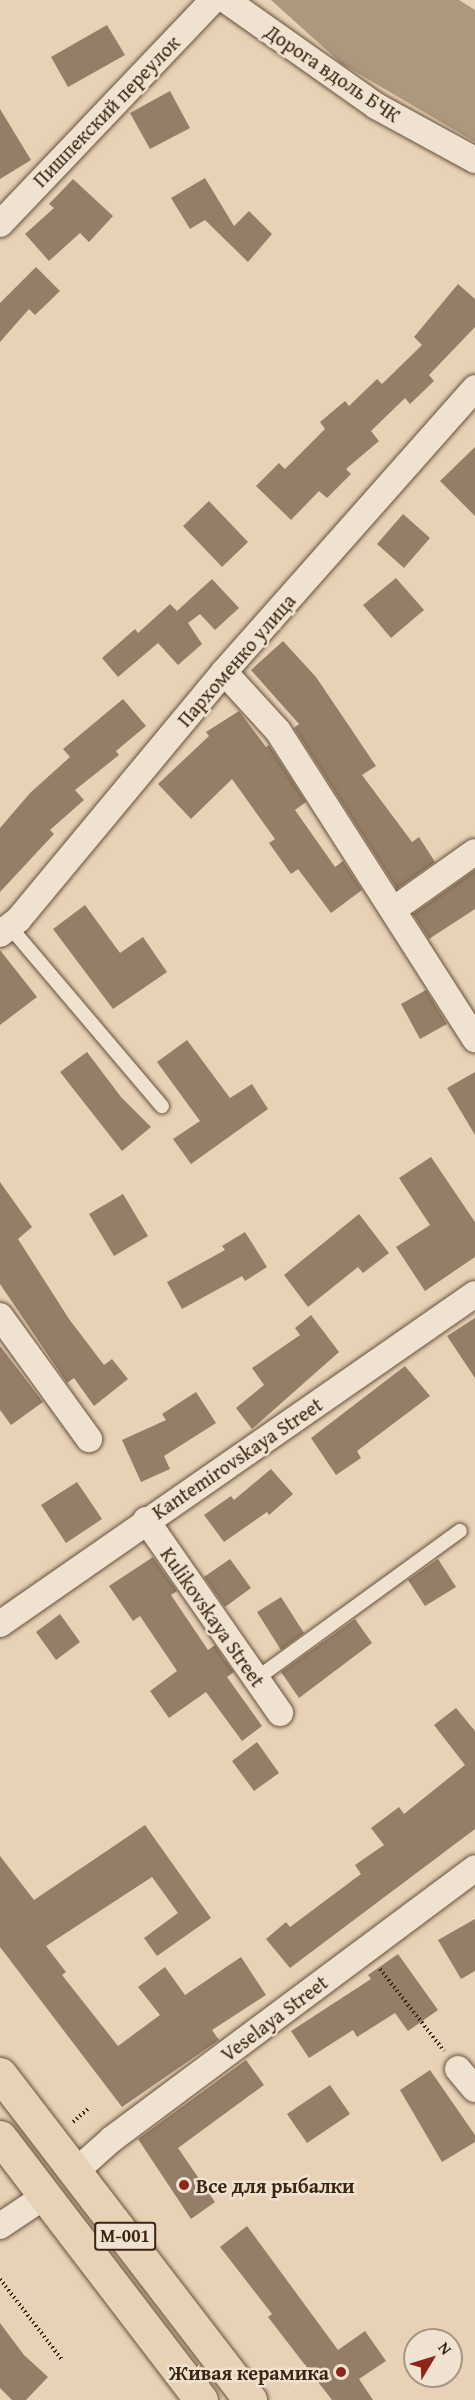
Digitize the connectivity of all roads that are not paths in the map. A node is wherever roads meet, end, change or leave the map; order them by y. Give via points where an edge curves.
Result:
1 (213, 0) edge
2 (226, 0) edge
3 (475, 160) edge
4 (0, 224) edge
5 (475, 388) edge
6 (224, 672) junction
7 (475, 852) edge
8 (393, 910) junction
9 (5, 930) edge
10 (475, 1040) edge
11 (162, 1106) dead end
12 (475, 1294) edge
13 (0, 1316) edge
14 (88, 1439) dead end
15 (146, 1520) junction
16 (460, 1531) dead end
17 (0, 1624) edge
18 (256, 1679) junction
19 (280, 1713) dead end
20 (475, 1868) edge
21 (458, 2069) road end
22 (0, 2074) edge
23 (475, 2089) edge
24 (0, 2137) edge
25 (76, 2171) junction
26 (45, 2196) junction
27 (0, 2226) edge
28 (201, 2400) edge
29 (250, 2400) edge

1 - 4 street, Пишпекский переулок
2 - 3 street, Дорога вдоль БЧК via 376,106
5 - 6 street, Пархоменко улица
6 - 8 street via 278,731
6 - 9 street, Пархоменко улица
7 - 8 street
8 - 10 street
9 - 11 lane
12 - 15 street, Kantemirovskaya Street
13 - 14 street
15 - 17 street, Kantemirovskaya Street
15 - 18 street, Kulikovskaya Street
16 - 18 lane
18 - 19 street, Kulikovskaya Street
20 - 25 street, Veselaya Street via 112,2139
21 - 23 street
22 - 25 main road, М-001
24 - 26 main road, М-001
25 - 29 main road, М-001
26 - 27 street
26 - 28 main road, М-001

